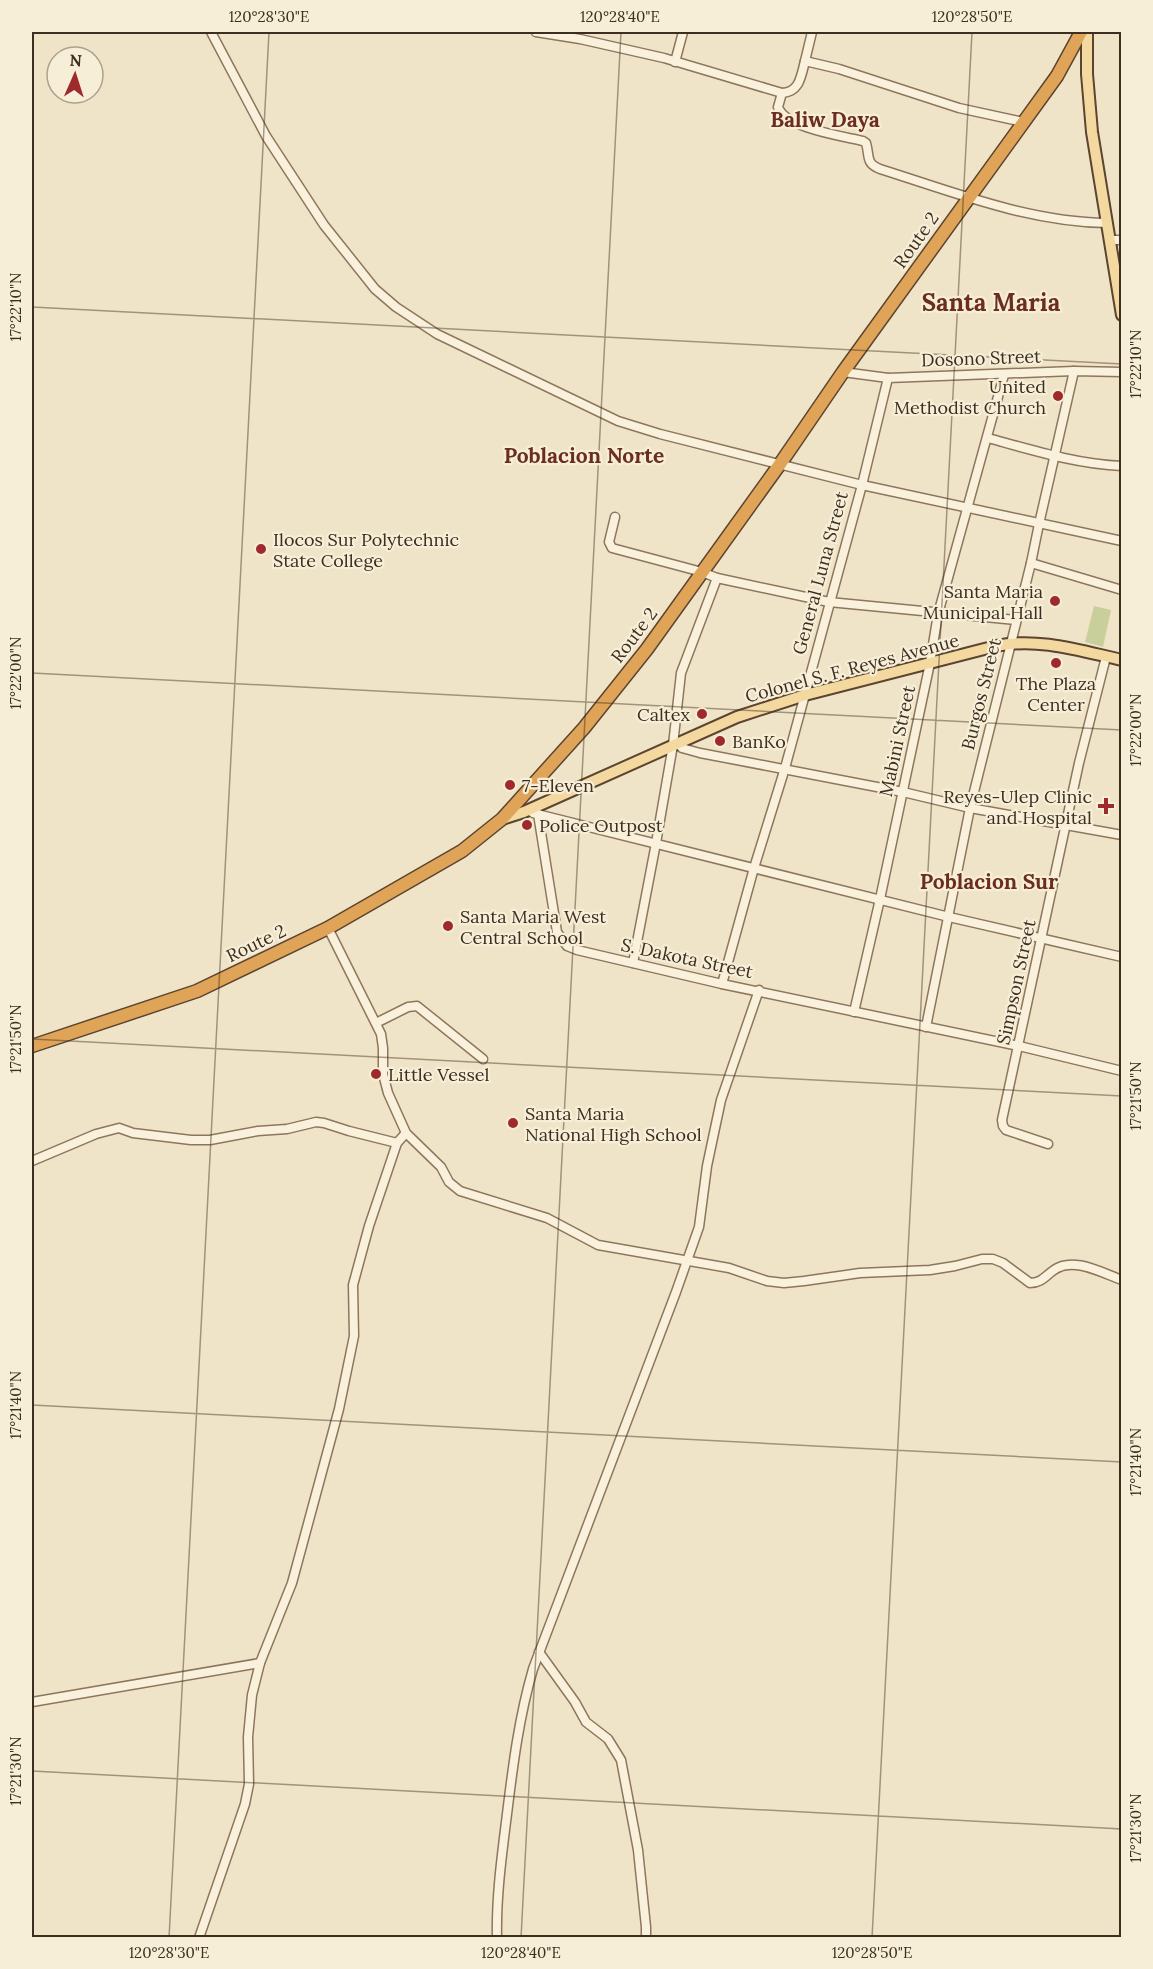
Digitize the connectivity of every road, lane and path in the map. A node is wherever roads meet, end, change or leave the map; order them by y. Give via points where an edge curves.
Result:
1 (211, 32) edge
2 (536, 32) edge
3 (683, 32) edge
4 (812, 32) edge
5 (1081, 32) edge
6 (1087, 32) edge
7 (675, 62) junction
8 (805, 62) junction
9 (782, 93) junction
10 (1023, 122) junction
11 (969, 197) junction
12 (1107, 224) junction
13 (1110, 240) junction
14 (1122, 240) edge
15 (1122, 315) edge
16 (1074, 371) junction
17 (843, 372) junction
18 (1122, 372) edge
19 (1004, 375) junction
20 (888, 378) junction
21 (988, 438) junction
22 (1054, 456) junction
23 (780, 464) junction
24 (1122, 466) edge
25 (862, 484) junction
26 (969, 508) junction
27 (615, 517) dead end
28 (1039, 524) junction
29 (1122, 541) edge
30 (1031, 563) junction
31 (702, 572) junction
32 (717, 578) junction
33 (1122, 590) edge
34 (829, 602) junction
35 (938, 614) junction
36 (1016, 620) junction
37 (1011, 642) junction
38 (1106, 657) junction
39 (1122, 660) edge
40 (930, 663) junction
41 (805, 695) junction
42 (675, 744) junction
43 (785, 768) junction
44 (903, 792) junction
45 (970, 808) junction
46 (524, 812) junction
47 (538, 814) junction
48 (502, 819) junction
49 (1066, 825) junction
50 (1122, 835) edge
51 (656, 843) junction
52 (754, 868) junction
53 (880, 899) junction
54 (949, 917) junction
55 (328, 928) junction
56 (1042, 939) junction
57 (1122, 957) edge
58 (633, 963) junction
59 (722, 984) junction
60 (759, 990) junction
61 (854, 1011) junction
62 (376, 1023) junction
63 (926, 1026) junction
64 (32, 1046) edge
65 (1019, 1046) junction
66 (483, 1059) dead end
67 (1122, 1071) edge
68 (406, 1133) junction
69 (397, 1143) junction
70 (1048, 1144) dead end
71 (32, 1161) edge
72 (686, 1263) junction
73 (1122, 1280) edge
74 (539, 1652) junction
75 (260, 1664) junction
76 (32, 1702) edge
77 (199, 1938) edge
78 (497, 1938) edge
79 (646, 1938) edge

1 - 23 street via 289,174 363,275 396,307 437,334 618,421
2 - 7 street
3 - 7 street
4 - 8 street
5 - 10 highway, Route 2 via 1057,76
6 - 12 main road via 1092,132
7 - 9 street
8 - 9 street via 799,83 790,92
8 - 10 street via 839,69 958,108
9 - 11 street via 779,111 792,122 866,143 873,167
10 - 11 highway, Route 2
11 - 12 street via 1058,219
11 - 17 highway, Route 2
12 - 13 main road
13 - 14 street
13 - 15 main road
16 - 18 street, Dosono Street
16 - 19 street, Dosono Street
16 - 22 street, Burgos Street
17 - 20 street, Dosono Street
17 - 23 highway, Route 2
19 - 20 street, Dosono Street
19 - 21 street, Mabini Street
20 - 25 street, General Luna Street
21 - 22 street
21 - 26 street, Mabini Street
22 - 24 street
22 - 28 street, Burgos Street
23 - 25 street
23 - 31 highway, Route 2
25 - 26 street
25 - 34 street, General Luna Street
26 - 28 street
26 - 35 street, Mabini Street
27 - 31 street via 609,542 612,548
28 - 29 street
28 - 30 street, Burgos Street
30 - 33 street
30 - 36 street, Burgos Street
31 - 32 street
31 - 48 highway, Route 2 via 598,710
32 - 34 street
32 - 42 street via 681,673
34 - 35 street
34 - 41 street, General Luna Street
35 - 36 street
35 - 40 street, Mabini Street
36 - 37 street, Burgos Street
37 - 38 main road, Colonel S. F. Reyes Avenue via 1061,646
37 - 40 main road, Colonel S. F. Reyes Avenue
37 - 45 street, Burgos Street
38 - 39 main road, Colonel S. F. Reyes Avenue
38 - 49 street, Simpson Street
40 - 41 main road, Colonel S. F. Reyes Avenue
40 - 44 street, Mabini Street
41 - 42 main road, Colonel S. F. Reyes Avenue via 737,717
41 - 43 street, General Luna Street
42 - 43 street via 700,753
42 - 46 main road, Colonel S. F. Reyes Avenue
42 - 51 street
43 - 44 street
43 - 52 street, General Luna Street
44 - 45 street
44 - 53 street, Mabini Street
45 - 49 street
45 - 54 street, Burgos Street
46 - 47 street
46 - 48 main road, Colonel S. F. Reyes Avenue
47 - 51 street
47 - 58 street, S. Dakota Street via 561,941 577,950
48 - 55 highway, Route 2 via 462,851
49 - 50 street
49 - 56 street, Simpson Street
51 - 52 street
51 - 58 street
52 - 53 street
52 - 59 street, General Luna Street
53 - 54 street
53 - 61 street, Mabini Street
54 - 56 street
54 - 63 street, Burgos Street
55 - 62 street
55 - 64 highway, Route 2 via 197,991
56 - 57 street
56 - 65 street, Simpson Street
58 - 59 street, S. Dakota Street
59 - 60 street, S. Dakota Street
60 - 61 street, S. Dakota Street
60 - 72 street via 721,1100 699,1227
61 - 63 street, S. Dakota Street
62 - 66 street via 417,1006
62 - 68 street via 381,1034 388,1093
63 - 65 street, S. Dakota Street
65 - 67 street, S. Dakota Street
65 - 70 street, Simpson Street via 1003,1126
68 - 69 street
68 - 72 street via 460,1191 547,1218 598,1245
69 - 71 street via 316,1122 210,1140 133,1133 119,1128
69 - 75 street via 353,1285 352,1355 339,1409 292,1583
72 - 73 street via 729,1268 784,1283 860,1273 930,1270 982,1259 1003,1263 1030,1283 1041,1281 1067,1265 1097,1270
72 - 74 street
74 - 78 street via 516,1738
74 - 79 street via 586,1722 608,1739 621,1760 638,1850
75 - 76 street
75 - 77 street via 249,1718 249,1784 245,1804

